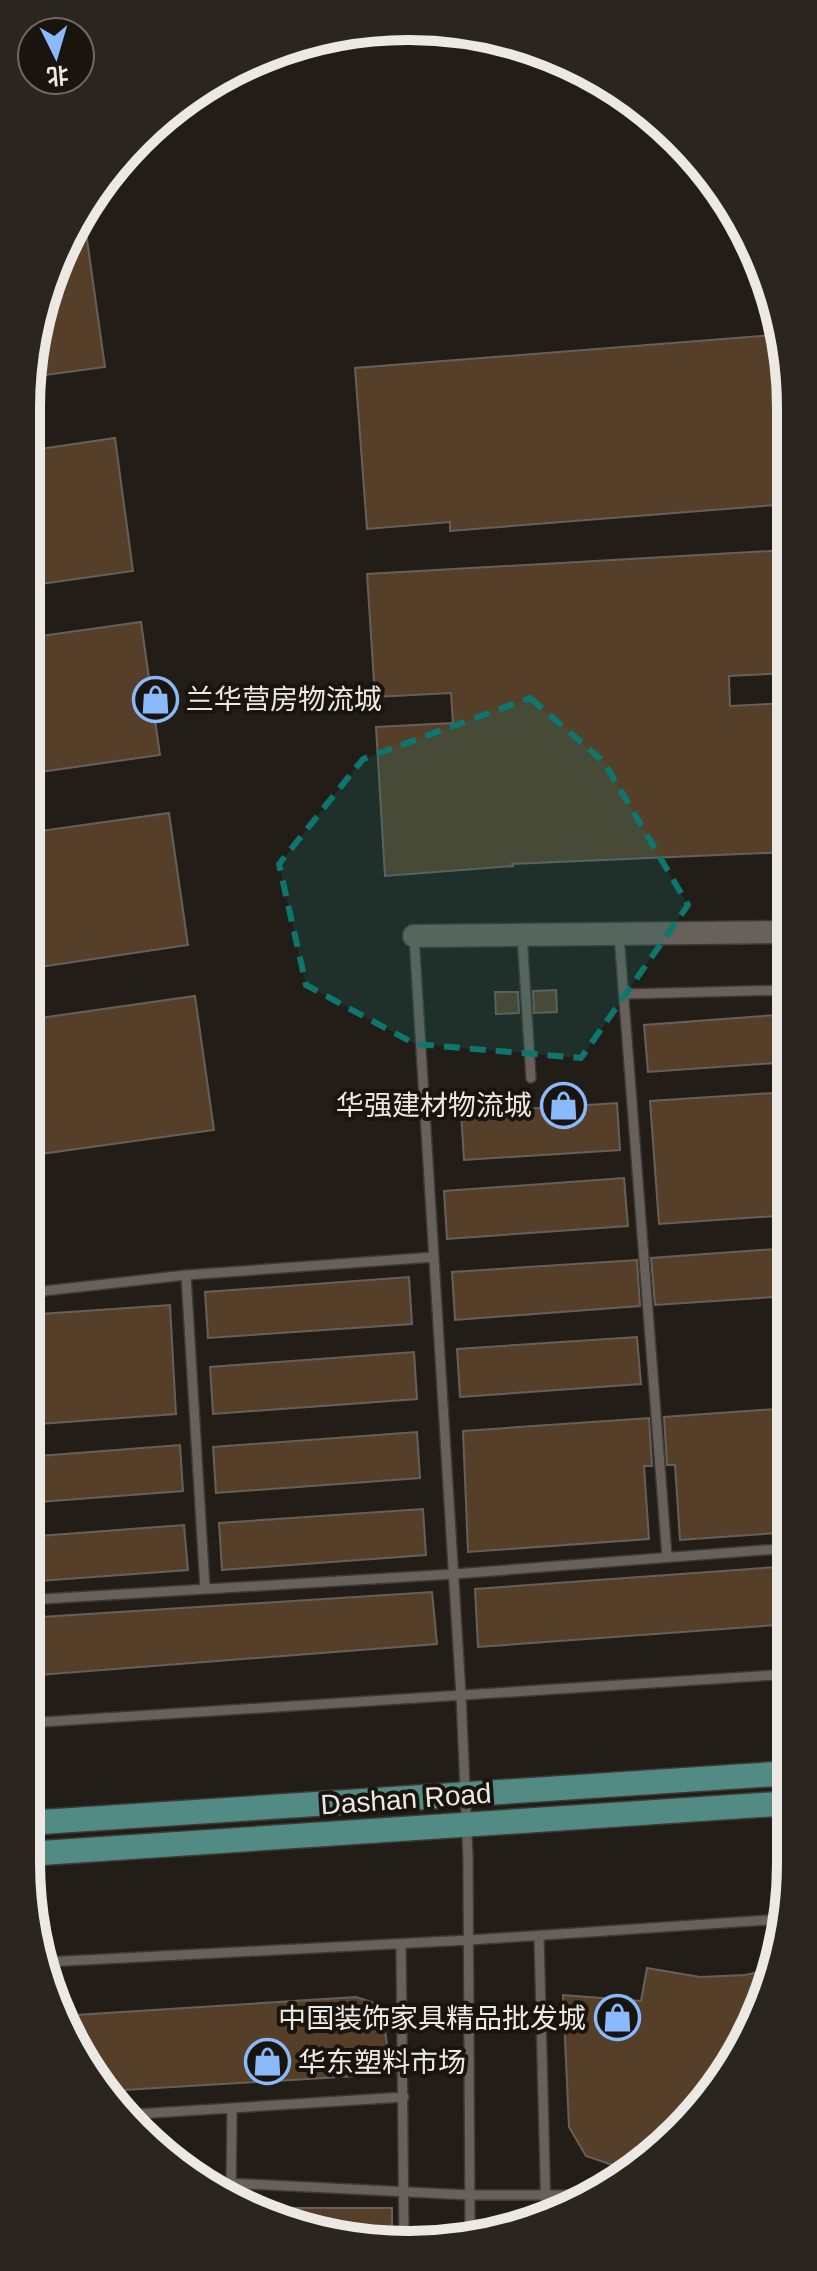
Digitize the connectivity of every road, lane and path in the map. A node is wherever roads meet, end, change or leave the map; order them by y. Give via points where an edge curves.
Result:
1 (777, 932) edge
2 (619, 934) junction
3 (522, 935) junction
4 (414, 936) joint
5 (777, 990) edge
6 (625, 994) junction
7 (531, 1078) dead end
8 (434, 1257) junction
9 (186, 1275) junction
10 (40, 1291) edge
11 (777, 1549) edge
12 (667, 1557) junction
13 (454, 1574) junction
14 (205, 1588) junction
15 (40, 1599) edge
16 (777, 1675) edge
17 (461, 1695) junction
18 (40, 1722) edge
19 (777, 1774) edge
20 (464, 1796) junction
21 (777, 1804) edge
22 (40, 1822) edge
23 (465, 1826) junction
24 (40, 1853) edge
25 (772, 1920) edge
26 (539, 1936) junction
27 (469, 1940) junction
28 (401, 1944) junction
29 (53, 1960) edge
30 (404, 2097) junction
31 (232, 2108) junction
32 (139, 2114) edge
33 (226, 2183) edge
34 (231, 2183) junction
35 (404, 2191) junction
36 (469, 2195) junction
37 (546, 2195) junction
38 (567, 2195) edge
39 (546, 2204) edge
40 (470, 2226) edge
41 (404, 2231) edge

1 - 2 street
2 - 3 street
2 - 6 lane
3 - 4 street
3 - 7 lane
4 - 8 lane
5 - 6 lane
6 - 12 lane
8 - 9 lane
8 - 13 lane
9 - 10 lane
9 - 14 lane
11 - 12 lane
12 - 13 lane
13 - 14 lane
13 - 17 lane
14 - 15 lane
16 - 17 lane
17 - 18 lane
17 - 20 lane
19 - 20 main road, Dashan Road
20 - 22 main road, Dashan Road
20 - 23 lane
21 - 23 main road, Dashan Road
23 - 24 main road, Dashan Road
23 - 27 lane
25 - 26 lane
26 - 27 lane
26 - 37 lane
27 - 28 lane
27 - 36 lane
28 - 29 lane
28 - 30 lane
30 - 31 lane
30 - 35 lane
31 - 32 lane
31 - 34 lane
33 - 34 lane
34 - 35 lane
35 - 36 lane
35 - 41 lane
36 - 37 lane
36 - 40 lane
37 - 38 lane
37 - 39 lane

